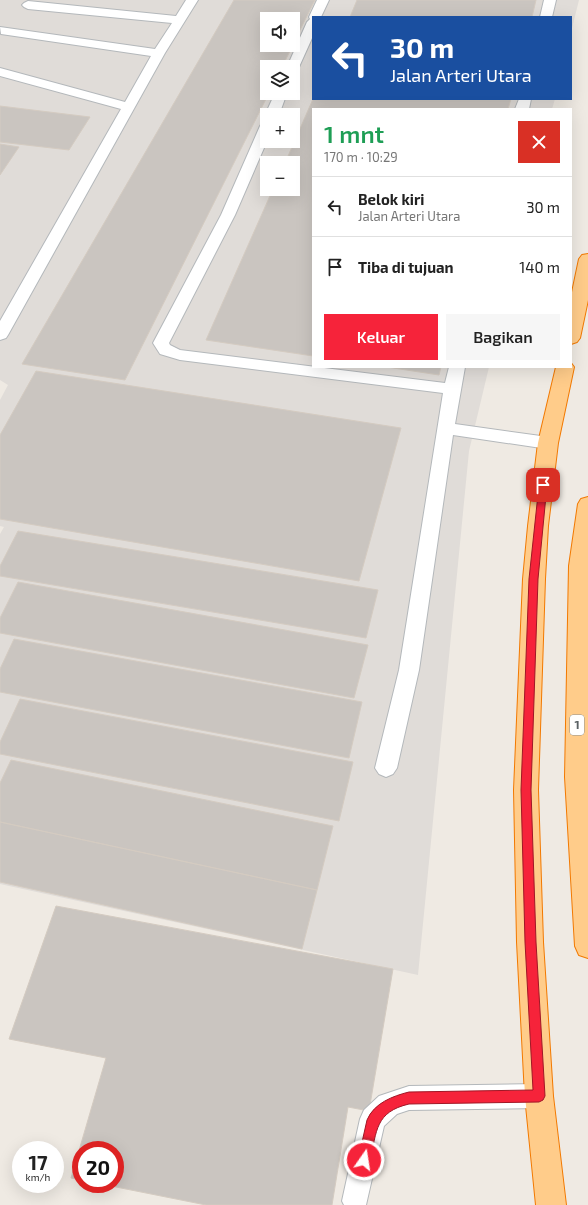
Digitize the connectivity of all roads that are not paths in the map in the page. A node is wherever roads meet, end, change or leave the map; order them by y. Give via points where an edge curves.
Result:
1 (192, 0) edge
2 (323, 0) edge
3 (550, 0) edge
4 (28, 6) dead end
5 (315, 16) edge
6 (546, 16) edge
7 (179, 20) junction
8 (312, 24) edge
9 (1, 30) edge
10 (158, 52) junction
11 (296, 60) edge
12 (0, 72) edge
13 (128, 107) junction
14 (260, 142) edge
15 (588, 259) edge
16 (572, 333) edge
17 (0, 335) edge
18 (457, 368) edge
19 (565, 368) edge
20 (452, 389) junction
21 (446, 428) junction
22 (548, 443) junction
23 (588, 504) edge
24 (386, 768) dead end
25 (588, 946) edge
26 (539, 1096) junction
27 (355, 1201) dead end
28 (551, 1205) edge

1 - 7 lane
2 - 5 lane
3 - 6 lane
4 - 7 lane
7 - 10 lane
8 - 11 lane
9 - 10 lane
10 - 13 lane
12 - 13 lane
13 - 17 lane
14 - 20 lane via 228,215 161,343 162,346 169,353 180,356
15 - 16 highway
18 - 20 lane
19 - 22 highway
20 - 21 lane
21 - 22 lane
21 - 24 lane via 409,670
22 - 26 highway via 534,579 526,790 530,942
23 - 25 highway, 1 via 580,566 576,776
26 - 27 lane via 409,1098 388,1105 373,1120
26 - 28 highway

